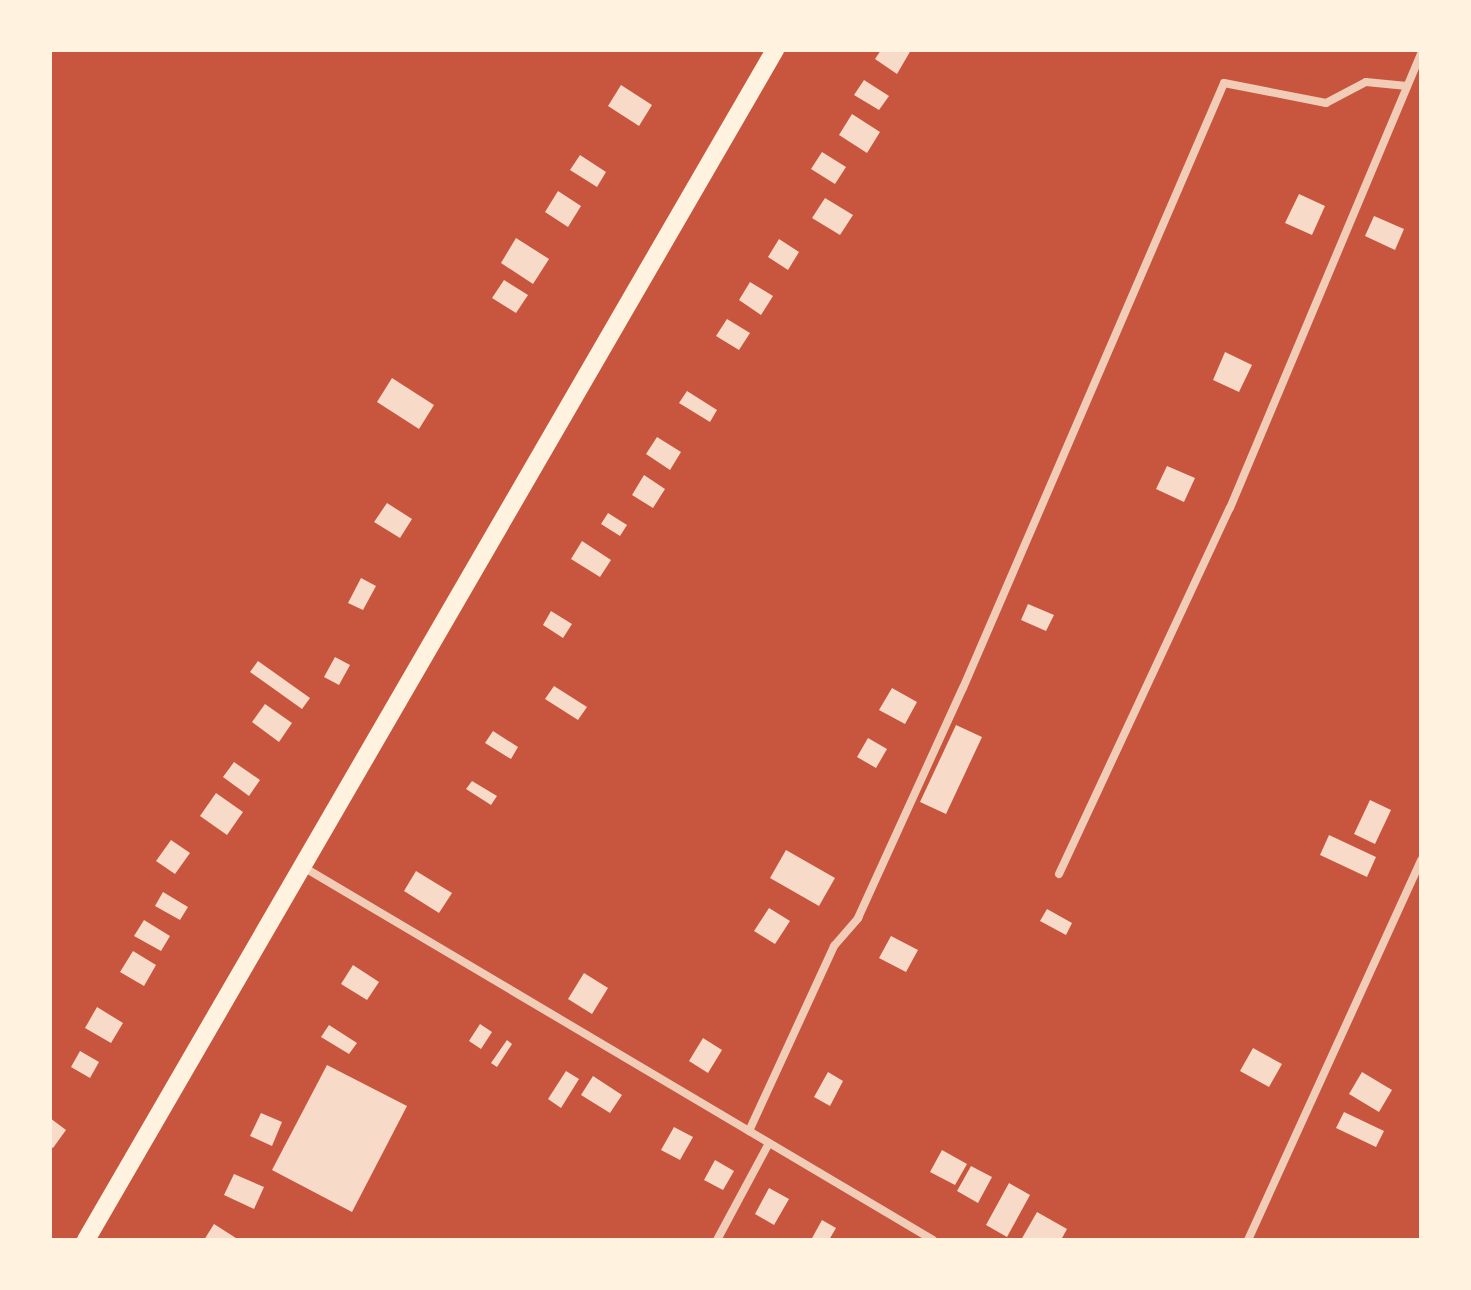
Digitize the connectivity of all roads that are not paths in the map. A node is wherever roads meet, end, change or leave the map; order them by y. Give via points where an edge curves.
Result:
1 (775, 50) edge
2 (1421, 54) edge
3 (1407, 86) junction
4 (1421, 860) edge
5 (305, 868) junction
6 (1059, 874) dead end
7 (749, 1131) junction
8 (769, 1143) junction
9 (86, 1240) edge
10 (717, 1240) edge
11 (933, 1240) edge
12 (1248, 1240) edge

1 - 5 highway
2 - 3 street
3 - 6 street via 1230,508
3 - 7 street via 1366,82 1326,103 1224,83 950,717 858,918 834,946
4 - 12 street
5 - 7 street
5 - 9 highway
7 - 8 street
8 - 10 street
8 - 11 street

